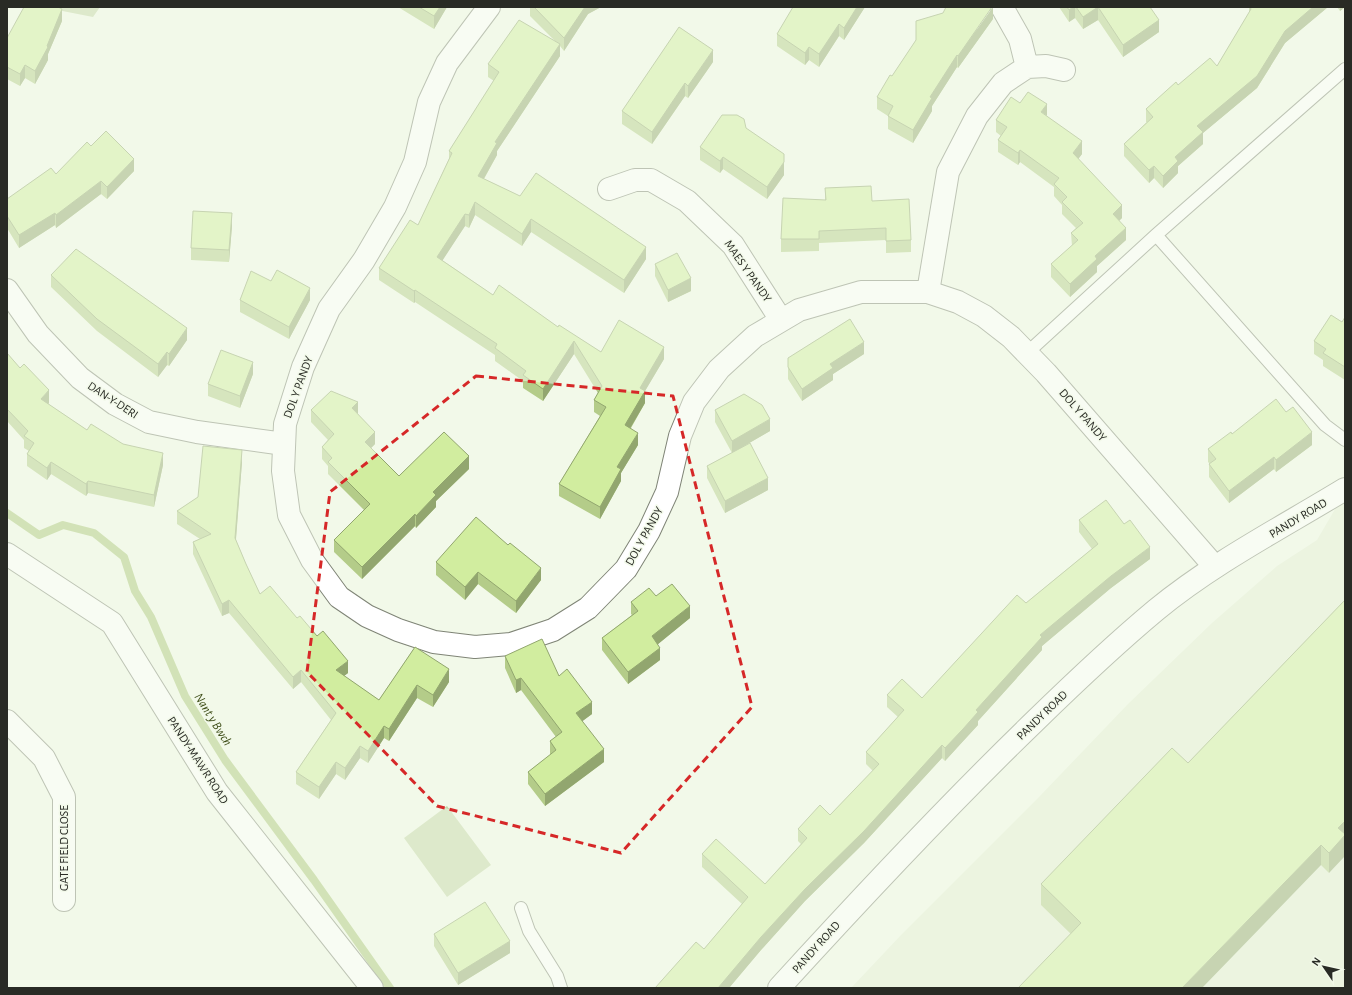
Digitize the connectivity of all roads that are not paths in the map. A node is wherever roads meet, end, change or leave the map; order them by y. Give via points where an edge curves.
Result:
1 (489, 7) edge
2 (1002, 7) edge
3 (1027, 66) junction
4 (1345, 69) edge
5 (1064, 70) dead end
6 (609, 189) dead end
7 (1156, 235) junction
8 (7, 290) edge
9 (928, 292) junction
10 (781, 320) junction
11 (1026, 353) junction
12 (1345, 440) edge
13 (284, 444) junction
14 (1345, 489) edge
15 (7, 554) edge
16 (1215, 567) junction
17 (7, 721) edge
18 (64, 900) dead end
19 (521, 908) dead end
20 (372, 988) edge
21 (561, 988) edge
22 (779, 988) edge

1 - 13 street, DOL Y PANDY via 447,63 429,102 415,162 395,207 364,260 329,309 301,374 285,424
2 - 3 street via 1020,39
3 - 5 street via 1046,66
3 - 9 street via 1003,83 977,116 948,172
4 - 7 lane
6 - 10 street, MAES Y PANDY via 635,180 651,180 687,201 733,245
7 - 11 lane
7 - 12 lane via 1325,425
8 - 13 street, DAN-Y-DERI via 38,334 80,378 114,404 149,422 197,432
9 - 10 street, DOL Y PANDY via 861,292 799,310
9 - 11 street, DOL Y PANDY via 958,302 984,316 1011,337
10 - 13 street, DOL Y PANDY via 750,340 719,369 694,402 680,436 667,492 650,531 626,570 588,608 553,630 511,644 475,647 434,642 367,616 339,597 312,560 289,515 283,471
11 - 16 street, DOL Y PANDY
14 - 16 street, PANDY ROAD
15 - 20 street, PANDY-MAWR ROAD via 112,623 217,792
16 - 22 street, PANDY ROAD via 1156,610 1081,677 985,770
17 - 18 street, GATE FIELD CLOSE via 44,758 64,797
19 - 21 lane via 529,932 557,976

